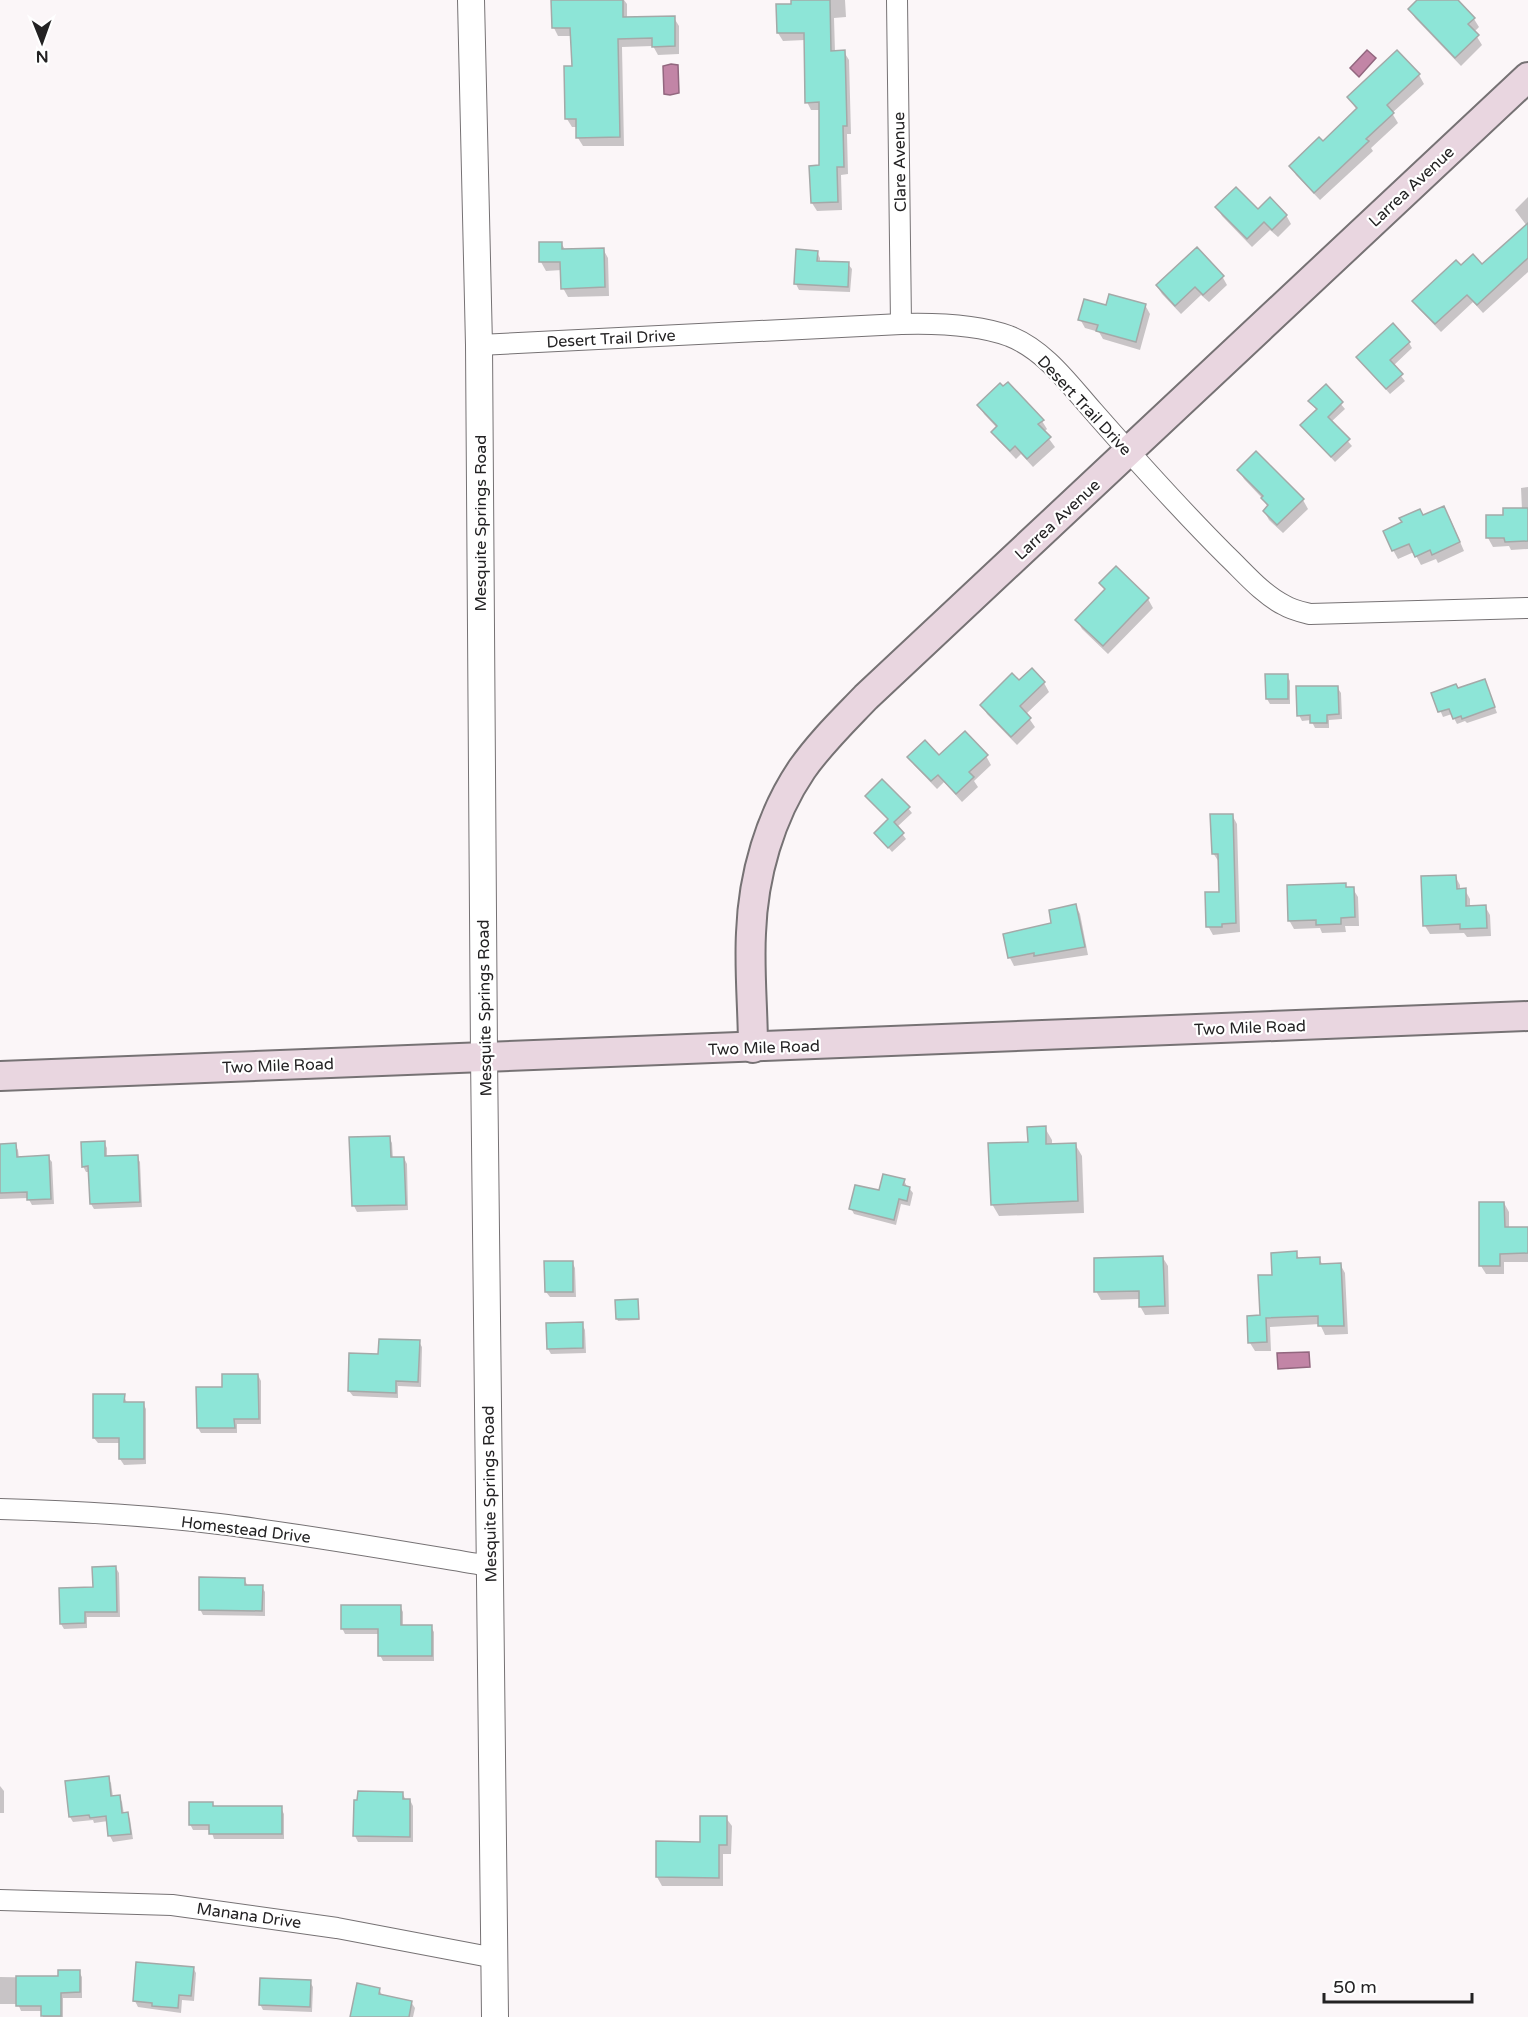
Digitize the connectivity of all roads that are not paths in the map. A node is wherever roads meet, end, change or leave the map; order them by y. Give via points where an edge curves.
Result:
1 (471, 0) edge
2 (897, 0) edge
3 (1528, 77) edge
4 (901, 324) junction
5 (479, 345) junction
6 (1129, 452) junction
7 (1528, 608) edge
8 (1528, 1016) edge
9 (753, 1048) junction
10 (484, 1056) junction
11 (0, 1076) edge
12 (0, 1509) edge
13 (489, 1566) junction
14 (0, 1900) edge
15 (495, 1958) junction
16 (495, 2017) edge

1 - 5 street, Mesquite Springs Road
2 - 4 street, Clare Avenue
3 - 6 main road, Larrea Avenue
4 - 5 street, Desert Trail Drive
4 - 6 street, Desert Trail Drive via 985,329 1011,337 1056,370
5 - 10 street, Mesquite Springs Road
6 - 7 street, Desert Trail Drive via 1213,541 1285,606 1310,614
6 - 9 main road, Larrea Avenue via 866,697 832,731 802,770 765,844 757,888 751,932
8 - 9 main road, Two Mile Road
9 - 10 main road, Two Mile Road
10 - 11 main road, Two Mile Road
10 - 13 street, Mesquite Springs Road
12 - 13 street, Homestead Drive via 123,1514 218,1524
13 - 15 street, Mesquite Springs Road
14 - 15 street, Manana Drive via 172,1905 337,1928
15 - 16 street, Mesquite Springs Road

